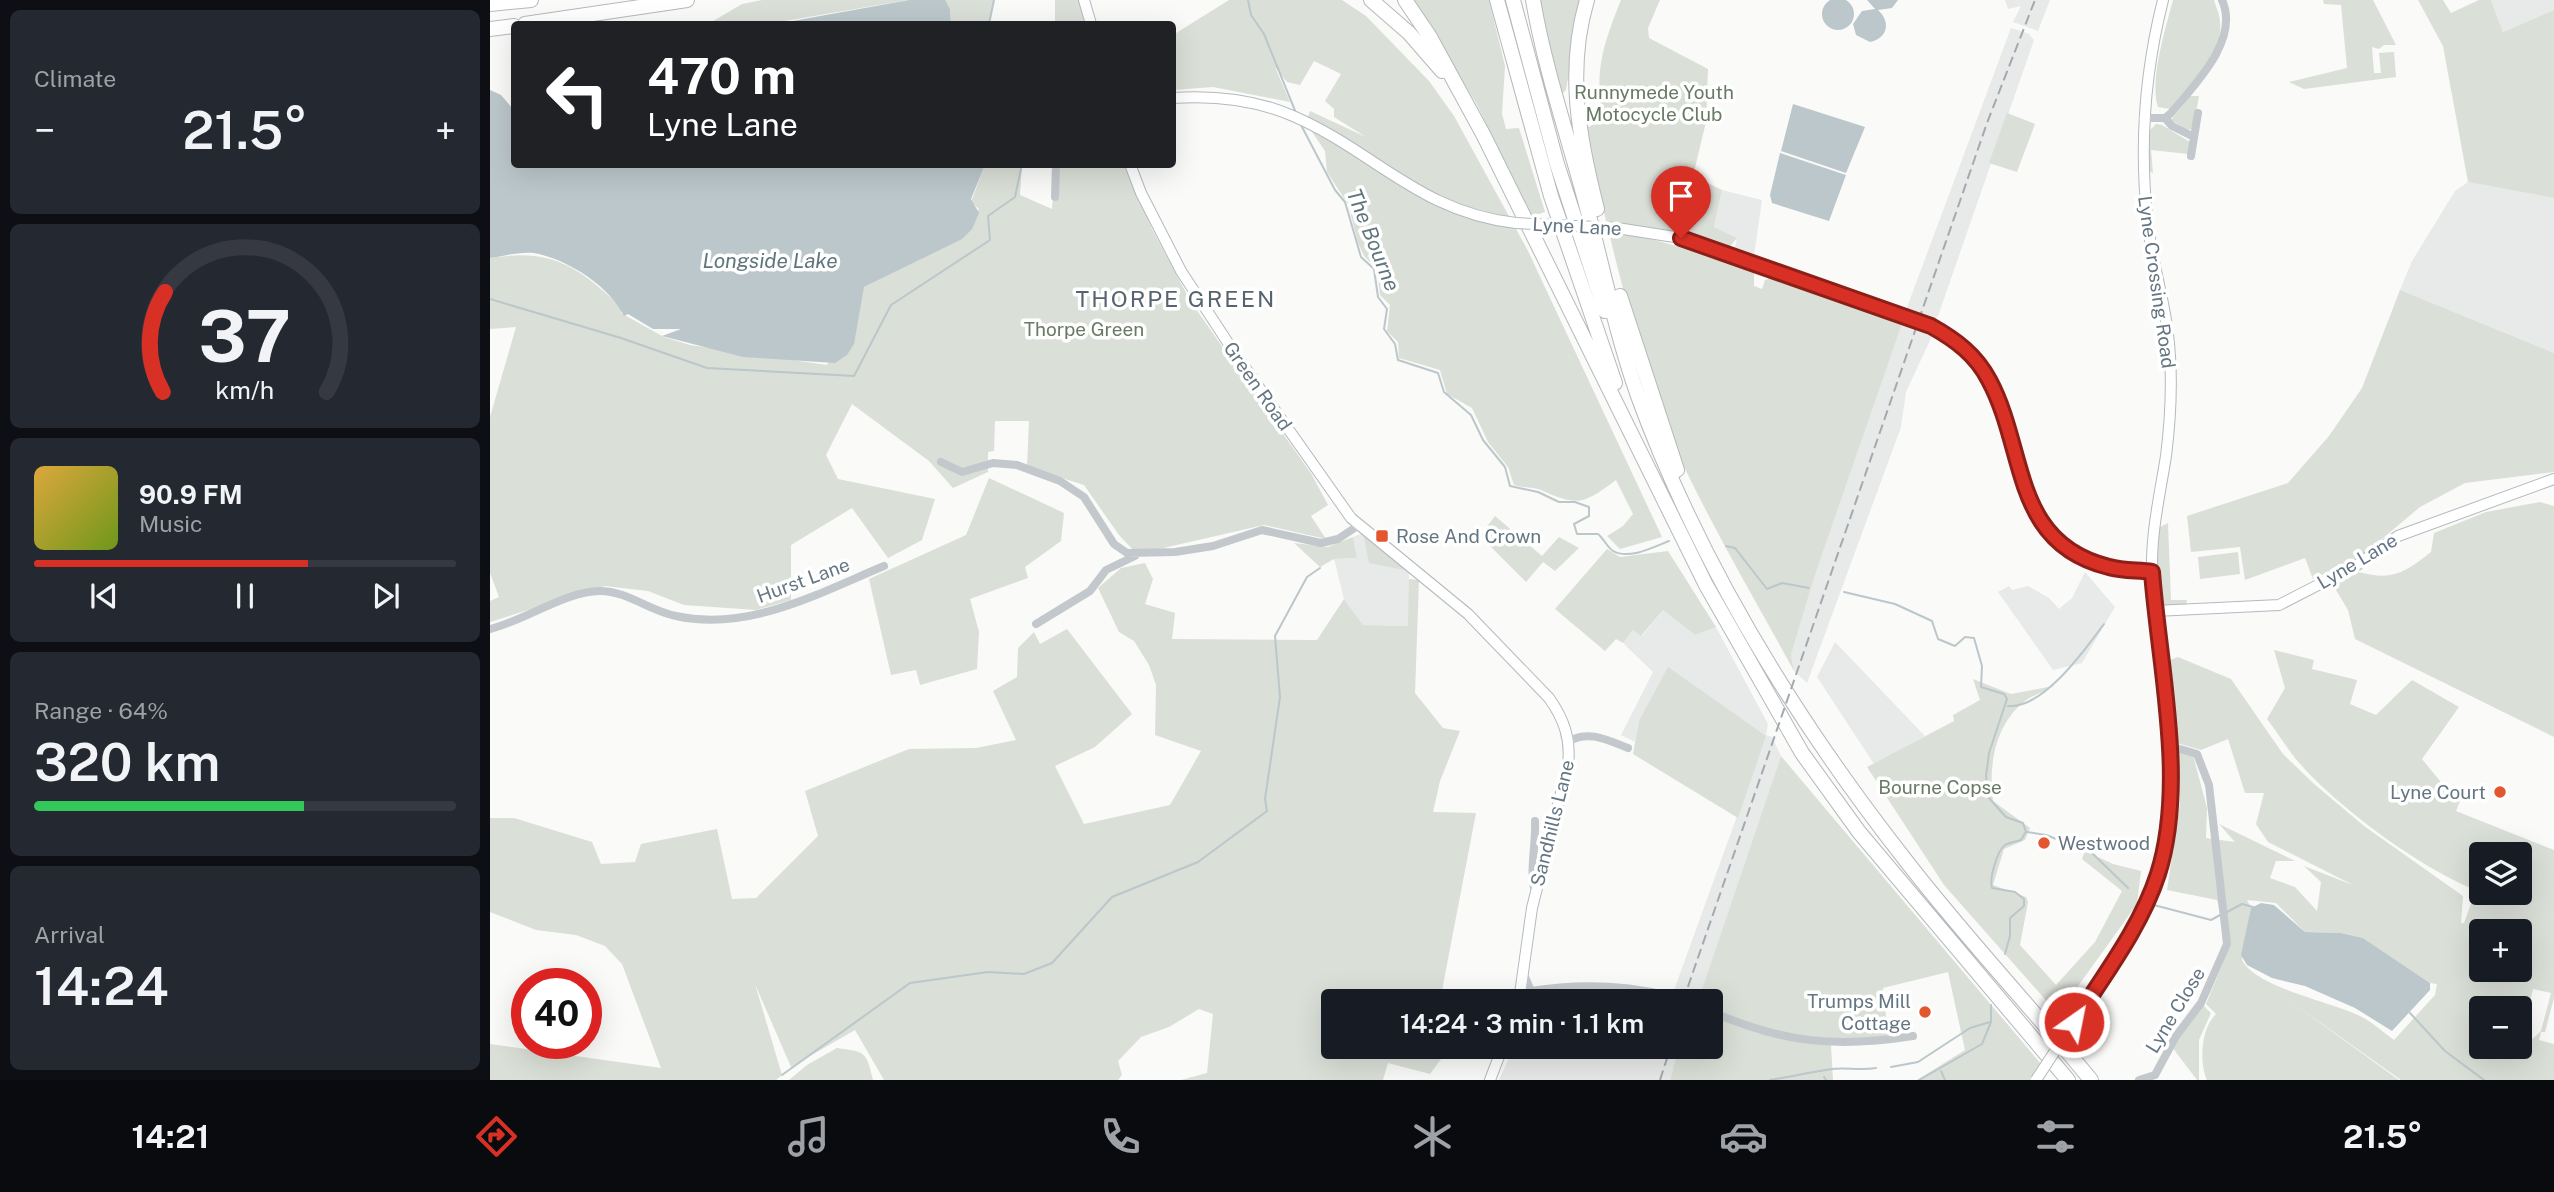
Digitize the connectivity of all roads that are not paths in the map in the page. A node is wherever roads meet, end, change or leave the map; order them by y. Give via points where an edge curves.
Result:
1 (531, 0) edge
2 (688, 0) edge
3 (1084, 0) edge
4 (1371, 0) edge
5 (1405, 0) edge
6 (1497, 0) edge
7 (1513, 0) edge
8 (1533, 0) edge
9 (1587, 0) edge
10 (2163, 0) edge
11 (2222, 0) edge
12 (490, 4) edge
13 (545, 21) edge
14 (1090, 21) edge
15 (511, 26) edge
16 (490, 29) edge
17 (1460, 94) junction
18 (1176, 98) edge
19 (2198, 113) dead end
20 (2143, 118) junction
21 (2165, 118) junction
22 (2194, 137) junction
23 (2191, 156) dead end
24 (1056, 168) edge
25 (1132, 168) edge
26 (1055, 197) dead end
27 (1637, 392) junction
28 (1635, 438) junction
29 (941, 463) dead end
30 (2554, 479) edge
31 (1690, 520) junction
32 (1359, 525) junction
33 (1137, 554) junction
34 (884, 566) dead end
35 (2152, 572) junction
36 (1424, 575) joint
37 (2155, 611) junction
38 (1036, 624) dead end
39 (490, 629) edge
40 (1569, 741) junction
41 (2170, 746) junction
42 (1628, 748) dead end
43 (1535, 821) dead end
44 (1535, 894) junction
45 (1523, 972) junction
46 (1521, 989) edge
47 (1530, 989) edge
48 (1586, 989) edge
49 (1621, 989) edge
50 (1723, 1017) edge
51 (1913, 1036) dead end
52 (1498, 1059) edge
53 (1490, 1080) edge
54 (2036, 1080) edge
55 (2068, 1080) edge
56 (2091, 1080) edge
57 (2139, 1080) edge

1 - 12 highway
2 - 13 highway
3 - 14 street
4 - 17 highway via 1409,33
5 - 17 highway
6 - 28 highway via 1551,196
7 - 27 highway via 1558,164
8 - 27 highway via 1550,80
9 - 31 highway via 1575,74 1584,160 1620,296
10 - 20 street, Lyne Crossing Road
11 - 21 street via 2227,15 2223,41
15 - 16 highway
17 - 28 highway
18 - 35 street, Lyne Lane, bridge via 1231,99 1293,116 1438,203 1487,219 1617,228 1681,238 1931,326 1964,347 1990,381 2029,501 2048,531 2064,547 2087,559 2111,568
19 - 22 street
20 - 21 street
20 - 35 street, Lyne Crossing Road via 2148,228 2168,334 2171,386
21 - 22 street
22 - 23 street
24 - 26 street
25 - 32 street, Green Road via 1171,254 1197,296
27 - 31 highway
28 - 55 highway via 1706,585 1809,763 1859,832
29 - 33 street via 962,472 993,463 1017,465 1060,481 1084,497 1114,544 1127,554
30 - 37 street, Lyne Lane via 2398,536 2357,565 2279,605
31 - 56 highway via 1760,648 1891,841
32 - 33 street via 1329,542 1262,530 1213,546
32 - 36 street, Green Road
33 - 38 street via 1106,570 1090,591
34 - 39 street, Hurst Lane via 780,609 750,616 675,616 602,590
35 - 37 street, Lyne Crossing Road
36 - 40 street, Sandhills Lane via 1549,698 1560,713
37 - 41 street, Lyne Crossing Road
40 - 42 street via 1581,735 1595,736
40 - 44 street, Sandhills Lane via 1565,783
41 - 54 street, Lyne Crossing Road, bridge via 2171,814 2159,873 2139,918
41 - 57 street, Lyne Close via 2197,754 2209,785 2227,944 2201,1003 2155,1075
43 - 44 street via 1530,874
44 - 45 street, Sandhills Lane
45 - 46 street, Sandhills Lane
45 - 47 street
48 - 49 street
50 - 51 street via 1768,1034 1824,1043
52 - 53 street

